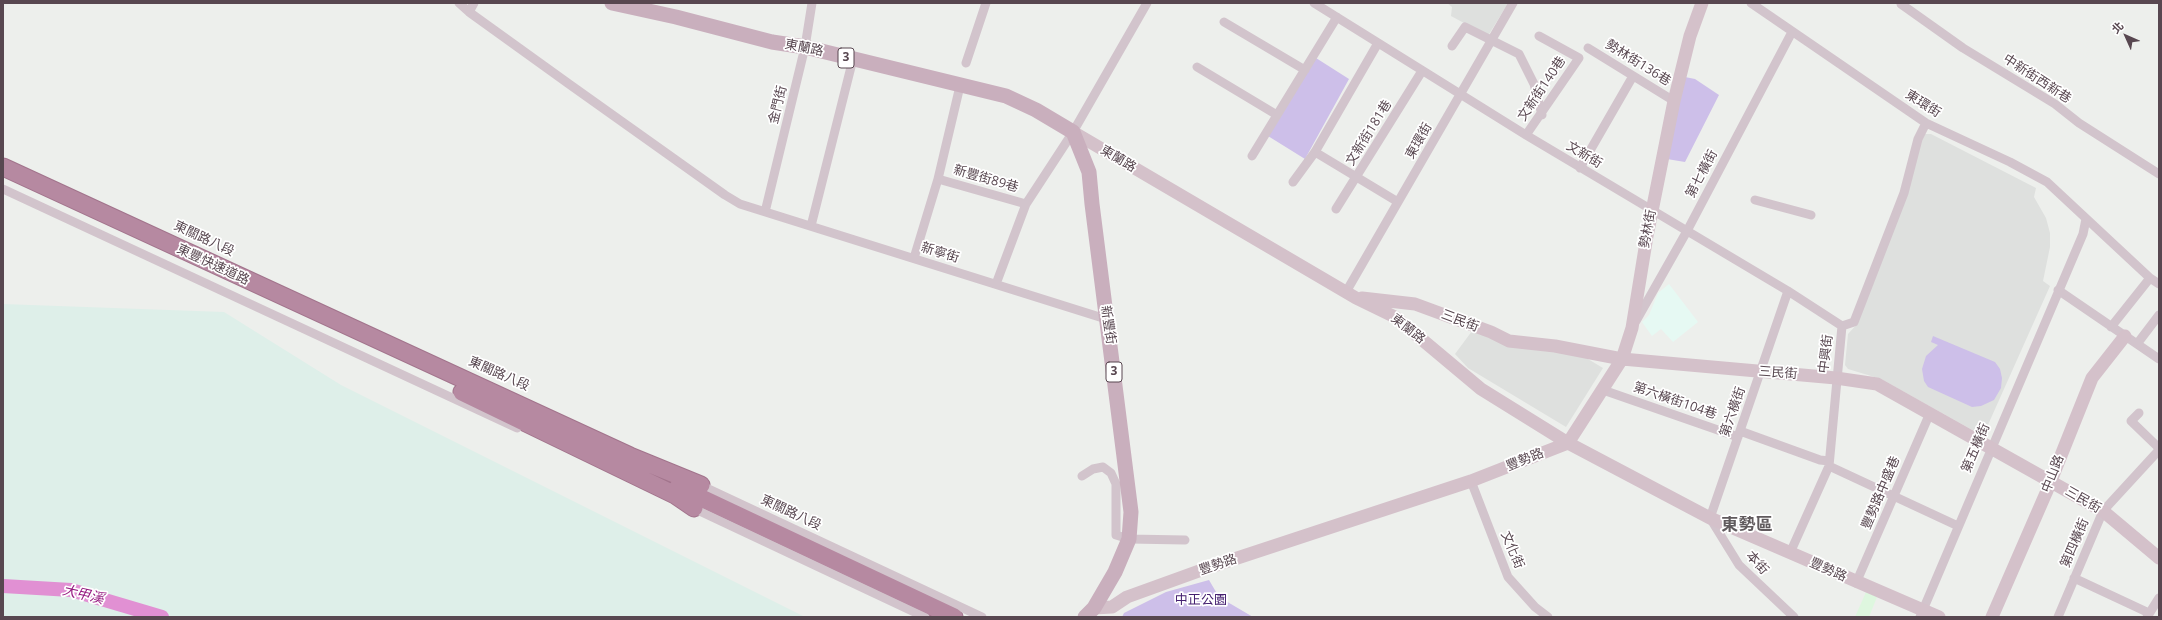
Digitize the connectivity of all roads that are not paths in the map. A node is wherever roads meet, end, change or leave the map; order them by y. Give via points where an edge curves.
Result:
1 (459, 3) edge
2 (474, 3) edge
3 (612, 3) edge
4 (812, 3) edge
5 (986, 3) edge
6 (1148, 3) edge
7 (1314, 3) edge
8 (1513, 3) edge
9 (1702, 3) edge
10 (1751, 3) edge
11 (1901, 4) dead end
12 (469, 12) junction
13 (1337, 17) junction
14 (1224, 22) dead end
15 (1792, 32) junction
16 (1539, 36) dead end
17 (1492, 40) junction
18 (1378, 44) junction
19 (1452, 46) dead end
20 (805, 47) junction
21 (1588, 48) dead end
22 (853, 60) junction
23 (966, 63) dead end
24 (1197, 67) dead end
25 (1305, 70) junction
26 (1422, 71) junction
27 (1633, 76) junction
28 (960, 86) junction
29 (1460, 95) junction
30 (1674, 101) junction
31 (1542, 114) junction
32 (1277, 115) junction
33 (1926, 124) junction
34 (1073, 132) junction
35 (1526, 136) junction
36 (1315, 152) junction
37 (1252, 156) dead end
38 (3, 158) edge
39 (3, 167) edge
40 (1580, 168) junction
41 (2159, 174) edge
42 (1357, 177) junction
43 (3, 178) edge
44 (938, 179) junction
45 (1293, 182) dead end
46 (3, 189) edge
47 (1755, 200) dead end
48 (1398, 202) junction
49 (1026, 204) junction
50 (1336, 209) dead end
51 (1652, 210) junction
52 (765, 212) junction
53 (1810, 215) dead end
54 (2086, 219) junction
55 (811, 226) junction
56 (1686, 231) junction
57 (914, 258) junction
58 (2150, 278) junction
59 (996, 284) junction
60 (2159, 284) edge
61 (2058, 290) junction
62 (1788, 291) junction
63 (1351, 295) junction
64 (2159, 315) edge
65 (1106, 319) junction
66 (1842, 326) junction
67 (2111, 327) junction
68 (1632, 328) junction
69 (2125, 336) junction
70 (2137, 344) junction
71 (1622, 359) junction
72 (2159, 359) edge
73 (419, 366) junction
74 (1761, 372) junction
75 (1836, 378) junction
76 (1603, 390) junction
77 (1930, 413) junction
78 (2138, 413) dead end
79 (1739, 434) junction
80 (1568, 443) junction
81 (1990, 448) junction
82 (2159, 449) edge
83 (1829, 464) junction
84 (1082, 476) dead end
85 (1470, 481) junction
86 (2051, 481) junction
87 (702, 485) junction
88 (1893, 497) junction
89 (694, 508) junction
90 (2103, 511) junction
91 (1710, 518) junction
92 (1958, 526) junction
93 (1129, 538) junction
94 (1185, 540) dead end
95 (1790, 553) junction
96 (2159, 558) edge
97 (2074, 578) junction
98 (1856, 583) junction
99 (2159, 598) edge
100 (1091, 614) edge
101 (1921, 614) edge
102 (2148, 615) edge
103 (924, 617) edge
104 (954, 617) edge
105 (982, 617) edge
106 (1548, 617) edge
107 (1794, 617) edge
108 (1939, 617) edge
109 (1992, 617) edge
110 (2058, 617) edge

1 - 12 street
2 - 12 street
3 - 20 main road, 東蘭路 / 3 via 676,16 772,42
4 - 20 street, 金門街
5 - 23 street
6 - 34 street
7 - 13 street, 文新街
8 - 17 street, 東環街
9 - 30 street, 勢林街 via 1690,36
10 - 15 street, 東環街
11 - 41 street, 中新街西新巷 via 1963,48 2054,104
12 - 52 street via 725,195 740,204
13 - 18 street, 文新街
13 - 25 street
14 - 25 street
15 - 33 street, 東環街
15 - 56 street, 第七橫街
16 - 31 street, 文新街140巷 via 1579,58
17 - 19 street via 1465,27
17 - 29 street, 東環街
17 - 31 street via 1519,54 1534,84
18 - 26 street, 文新街
18 - 36 street
20 - 22 main road, 東蘭路 / 3
20 - 52 street, 金門街
21 - 27 street, 勢林街136巷
22 - 28 main road, 東蘭路 / 3
22 - 55 street
24 - 32 street
25 - 32 street
26 - 29 street, 文新街
26 - 42 street, 文新街181巷
27 - 30 street, 勢林街136巷
27 - 40 street
28 - 34 main road, 東蘭路 / 3 via 1006,96
28 - 44 street
29 - 35 street, 文新街
29 - 48 street, 東環街
30 - 51 street, 勢林街
31 - 35 street, 文新街140巷
32 - 37 street
33 - 54 street, 東環街 via 2010,162 2047,182
33 - 66 street, 中興街 via 1918,139 1904,193 1854,322
34 - 49 street
34 - 63 street, 東蘭路
34 - 65 main road, 新豐街 / 3 via 1089,172
35 - 40 street, 文新街
36 - 42 street
36 - 45 street
38 - 87 street, 東關路八段 via 539,406
39 - 73 highway, 東豐快速道路
40 - 51 street, 文新街
42 - 48 street
42 - 50 street, 文新街181巷
43 - 73 highway, 東豐快速道路
44 - 49 street, 新豐街89巷
44 - 57 street
46 - 89 street
47 - 53 street
48 - 63 street, 東環街
49 - 59 street
51 - 56 street, 文新街
51 - 68 street, 勢林街
52 - 55 street, 新寧街
54 - 58 street, 東環街
54 - 61 street via 2083,234
55 - 57 street, 新寧街
56 - 62 street, 文新街
56 - 68 street, 第七橫街
57 - 59 street, 新寧街
58 - 60 street, 東環街
58 - 67 street
59 - 65 street, 新寧街
61 - 67 street
61 - 81 street, 第五橫街
62 - 66 street, 文新街
62 - 74 street, 第六橫街
63 - 71 street, 三民街 via 1415,304 1509,341 1555,346
63 - 80 street, 東蘭路 via 1395,317 1481,389
64 - 70 street
65 - 93 main road, 新豐街 / 3 via 1111,342 1131,512
66 - 75 street, 中興街
67 - 69 street
68 - 71 street, 勢林街
69 - 70 street
69 - 86 street, 中山路 via 2092,378
70 - 72 street
71 - 74 street, 三民街
71 - 76 street, 勢林街
73 - 87 highway
73 - 89 highway via 676,495
73 - 104 highway
74 - 75 street, 三民街
74 - 79 street, 第六橫街
75 - 77 street, 三民街 via 1877,384
75 - 83 street, 中興街
76 - 79 street, 第六橫街104巷
76 - 80 street, 勢林街
77 - 81 street, 三民街
77 - 88 street, 豐勢路中盛巷
78 - 82 street via 2131,421
79 - 83 street, 第六橫街104巷
79 - 91 street, 第六橫街
80 - 85 street, 豐勢路
80 - 91 street, 豐勢路
81 - 86 street, 三民街
81 - 92 street, 第五橫街
82 - 90 street, 第四橫街
83 - 88 street, 第六橫街104巷
83 - 95 street, 中興街
84 - 93 street via 1102,467 1111,473 1116,484 1116,535
85 - 100 street, 豐勢路 via 1210,567 1127,597 1112,607
85 - 106 street, 文化街 via 1508,577 1535,607
86 - 90 street, 三民街
86 - 109 street, 中山路
87 - 105 street, 東關路八段
88 - 92 street, 第六橫街104巷
88 - 98 street, 豐勢路中盛巷
89 - 103 street
90 - 96 street, 三民街
90 - 97 street, 第四橫街
91 - 95 street, 豐勢路
91 - 107 street, 本街 via 1739,565
92 - 101 street, 第五橫街
93 - 94 street
93 - 100 main road, 新豐街 / 3 via 1115,572
95 - 98 street, 豐勢路
97 - 102 street
97 - 110 street, 第四橫街
98 - 101 street, 豐勢路
99 - 102 street
101 - 108 street, 豐勢路

